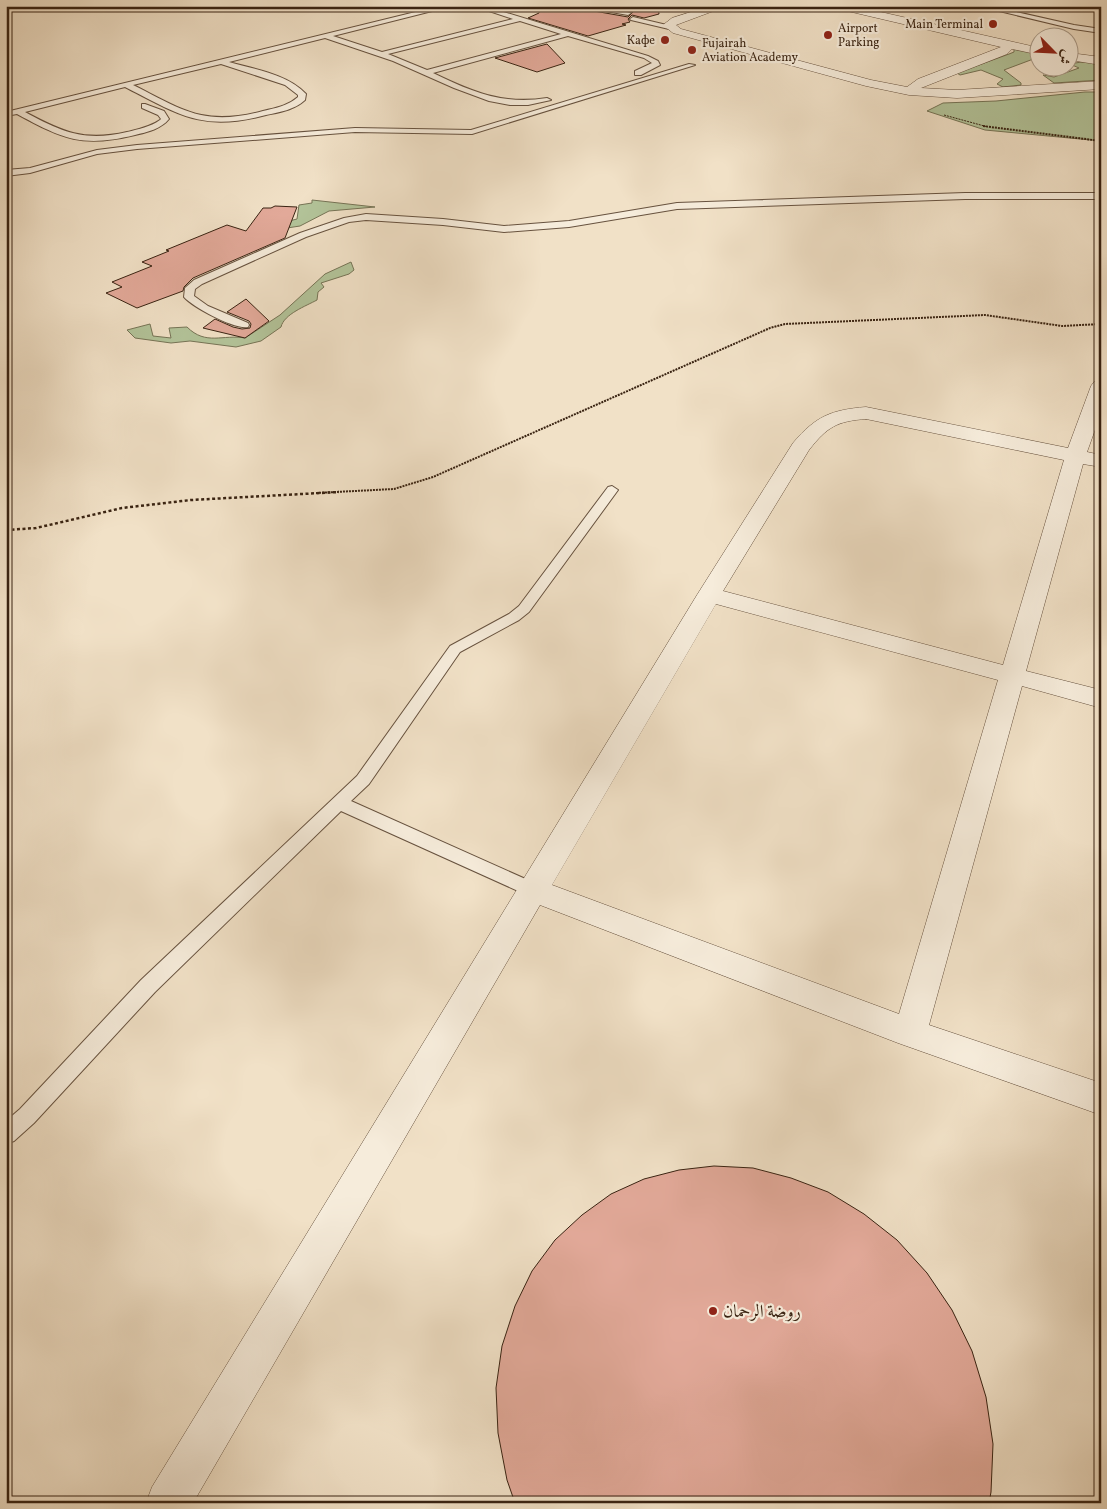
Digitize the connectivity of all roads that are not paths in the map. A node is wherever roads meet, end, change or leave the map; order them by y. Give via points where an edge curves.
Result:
1 (449, 6) edge
2 (477, 6) edge
3 (722, 6) edge
4 (839, 6) edge
5 (981, 6) edge
6 (593, 7) edge
7 (628, 13) dead end
8 (620, 16) dead end
9 (642, 17) dead end
10 (633, 19) dead end
11 (520, 20) junction
12 (669, 25) junction
13 (1101, 31) edge
14 (567, 34) junction
15 (325, 36) junction
16 (1006, 46) junction
17 (1030, 50) edge
18 (381, 54) junction
19 (1080, 59) edge
20 (219, 61) junction
21 (1101, 61) edge
22 (691, 65) dead end
23 (425, 73) junction
24 (939, 76) junction
25 (1036, 78) edge
26 (1101, 83) edge
27 (124, 84) junction
28 (1050, 88) junction
29 (107, 89) junction
30 (910, 91) junction
31 (146, 94) junction
32 (972, 94) junction
33 (130, 99) junction
34 (18, 111) junction
35 (6, 114) edge
36 (6, 173) edge
37 (1101, 196) edge
38 (244, 325) dead end
39 (1101, 386) edge
40 (1088, 459) edge
41 (612, 490) dead end
42 (709, 595) junction
43 (1012, 676) junction
44 (1101, 700) edge
45 (340, 803) junction
46 (533, 890) junction
47 (910, 1033) junction
48 (1101, 1099) edge
49 (6, 1134) edge
50 (168, 1503) edge

1 - 15 lane
2 - 11 lane
3 - 12 street via 686,16
4 - 16 street
5 - 13 lane
6 - 7 lane
6 - 8 lane
9 - 12 lane
10 - 12 lane
11 - 14 lane
11 - 18 lane
12 - 30 street via 677,31
14 - 23 lane
14 - 23 lane via 646,56 656,65 550,100 520,104 491,100
15 - 18 lane
15 - 20 lane
16 - 17 street
16 - 24 street via 1003,52
18 - 23 lane
19 - 21 street
20 - 27 lane
20 - 31 lane via 295,88 302,98 286,108 252,117 222,120 195,117
22 - 36 lane via 472,132 354,130 137,147 98,152
24 - 30 street via 918,84
24 - 32 street via 946,83
25 - 28 street
26 - 28 street
27 - 29 lane
27 - 31 lane
28 - 32 street
29 - 33 lane
29 - 34 lane
30 - 32 street
31 - 33 lane
33 - 34 lane via 162,113 163,122 102,140 69,137
34 - 35 lane
37 - 38 lane via 965,196 677,206 569,224 504,229 366,217 303,235 190,288 189,297 204,308
39 - 40 street
40 - 42 street via 882,415 834,416 817,426 800,447
40 - 43 street
41 - 45 lane via 524,609 454,650 363,780
42 - 43 street
42 - 46 street
43 - 44 street
43 - 47 street
45 - 46 lane
45 - 49 lane via 148,986 27,1116
46 - 47 street
46 - 50 street
47 - 48 street

